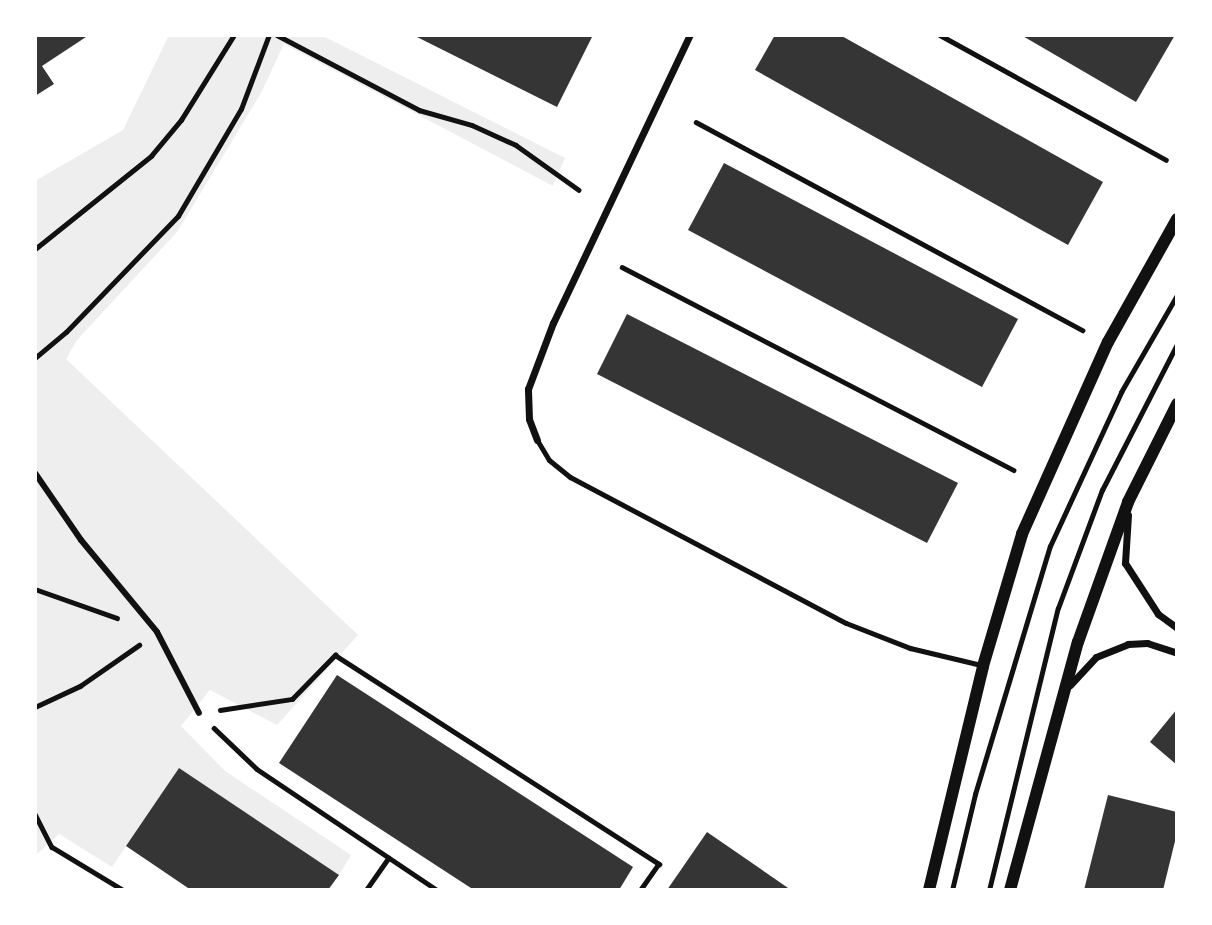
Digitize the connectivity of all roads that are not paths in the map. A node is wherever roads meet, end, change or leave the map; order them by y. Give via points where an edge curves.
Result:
1 (690, 35) edge
2 (1177, 219) edge
3 (1177, 295) edge
4 (1177, 344) edge
5 (1177, 404) edge
6 (537, 440) joint
7 (35, 473) edge
8 (1128, 502) junction
9 (1177, 628) edge
10 (1177, 653) edge
11 (983, 666) junction
12 (1060, 700) junction
13 (198, 713) road end
14 (929, 890) edge
15 (952, 890) edge
16 (989, 890) edge
17 (1010, 890) edge

1 - 6 street via 548,334 528,390 529,419
2 - 11 street via 1108,342 1043,480
3 - 15 lane via 1121,392 1050,546 975,794
4 - 16 lane via 1102,490 1058,608
5 - 8 street
6 - 11 lane via 549,460 569,477 846,623 910,648
7 - 13 street via 81,540 157,632
8 - 9 street via 1125,563 1158,614
8 - 12 street
10 - 12 street via 1147,643 1128,644 1096,657
11 - 14 street
12 - 17 street

